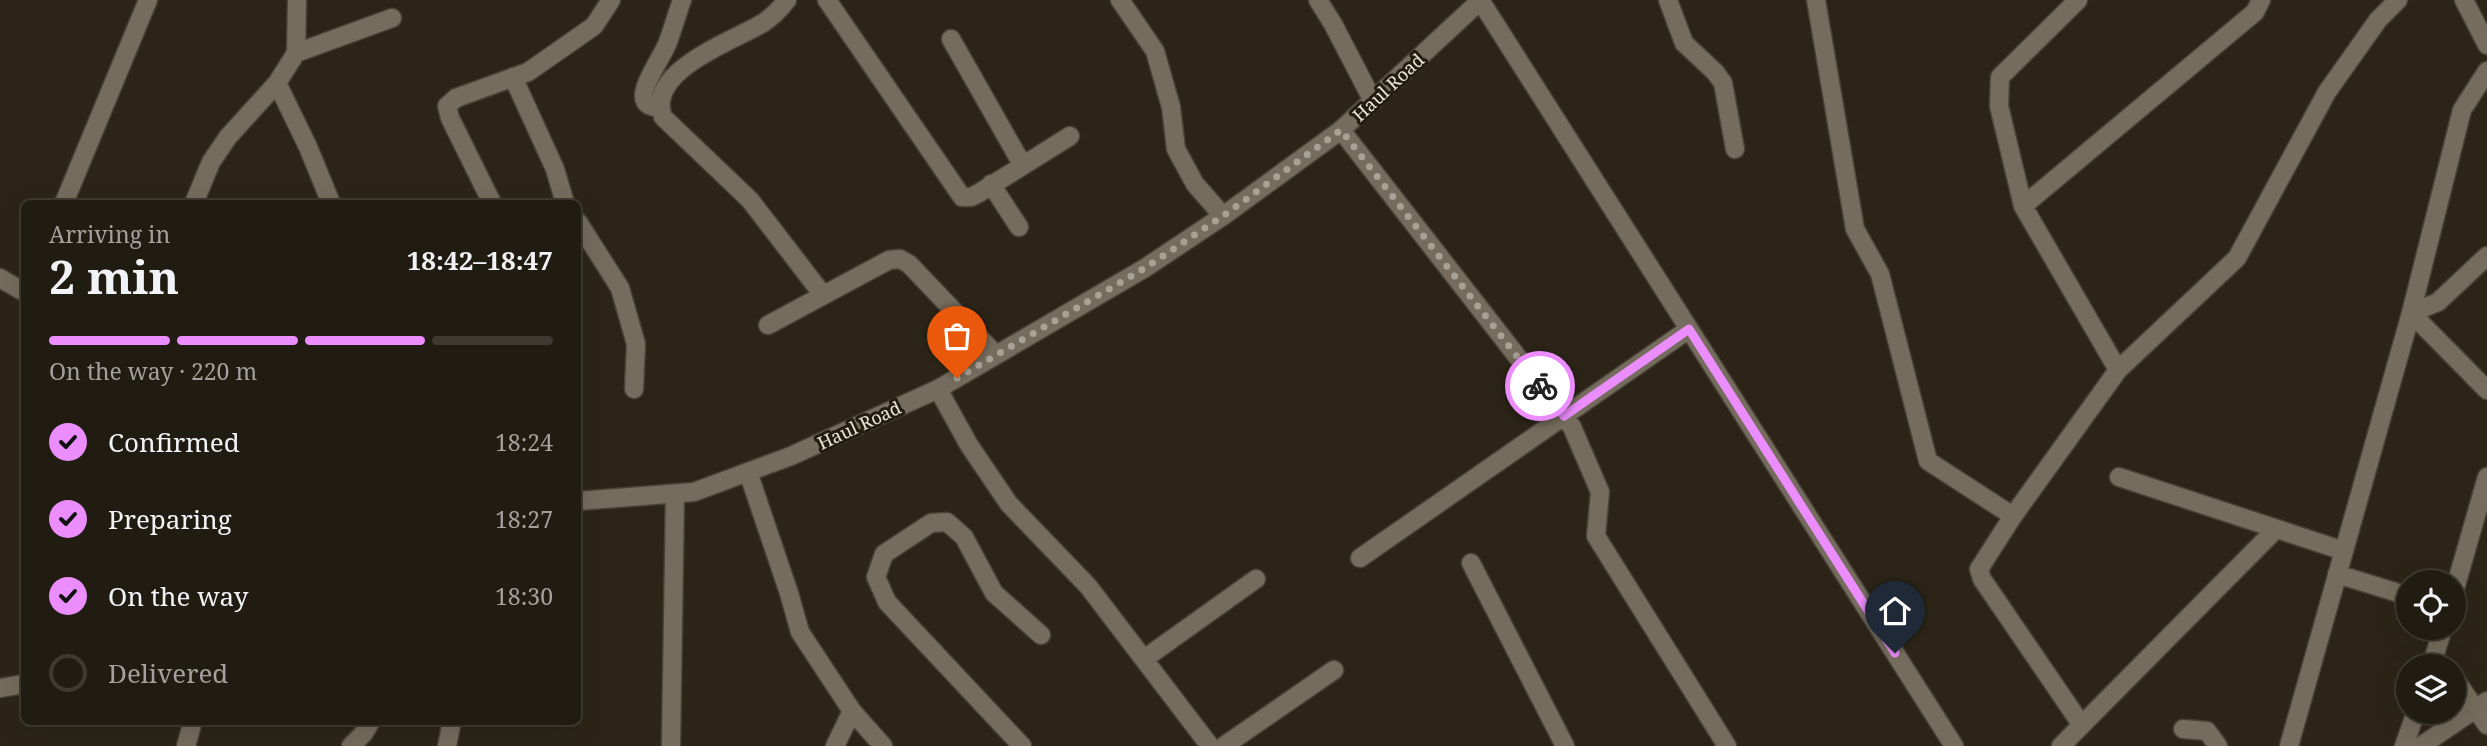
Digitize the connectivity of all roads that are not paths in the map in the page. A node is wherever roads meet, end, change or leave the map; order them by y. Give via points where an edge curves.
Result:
1 (148, 0) edge
2 (298, 0) edge
3 (611, 0) edge
4 (682, 0) edge
5 (787, 0) edge
6 (827, 0) edge
7 (1120, 0) edge
8 (1318, 0) edge
9 (1481, 0) edge
10 (1668, 0) edge
11 (1816, 0) edge
12 (2078, 0) edge
13 (2262, 0) edge
14 (2398, 0) edge
15 (2464, 0) edge
16 (392, 18) dead end
17 (951, 39) dead end
18 (2487, 45) edge
19 (296, 53) junction
20 (2487, 71) edge
21 (513, 77) junction
22 (277, 83) junction
23 (1373, 100) junction
24 (659, 108) junction
25 (1341, 130) junction
26 (1070, 136) dead end
27 (1735, 149) dead end
28 (1023, 164) junction
29 (991, 184) junction
30 (65, 200) edge
31 (195, 200) edge
32 (330, 200) edge
33 (491, 200) edge
34 (564, 200) edge
35 (2023, 206) junction
36 (1223, 216) junction
37 (581, 227) edge
38 (1019, 227) dead end
39 (2487, 256) edge
40 (0, 278) edge
41 (21, 290) edge
42 (822, 295) junction
43 (2411, 313) junction
44 (768, 326) dead end
45 (1689, 329) junction
46 (995, 354) junction
47 (2118, 370) junction
48 (634, 389) dead end
49 (938, 389) junction
50 (2487, 390) edge
51 (1564, 416) junction
52 (748, 472) junction
53 (2119, 477) dead end
54 (2487, 477) edge
55 (675, 494) junction
56 (581, 501) edge
57 (2013, 516) junction
58 (2276, 529) junction
59 (2344, 551) junction
60 (1360, 558) dead end
61 (1471, 563) dead end
62 (2460, 570) edge
63 (2337, 574) junction
64 (1256, 579) dead end
65 (2396, 592) edge
66 (1041, 635) dead end
67 (1144, 659) junction
68 (1334, 670) dead end
69 (21, 684) edge
70 (0, 688) edge
71 (2466, 690) edge
72 (2481, 705) edge
73 (852, 711) junction
74 (2081, 724) junction
75 (2412, 724) edge
76 (192, 725) edge
77 (369, 725) edge
78 (451, 725) edge
79 (2487, 725) edge
80 (2183, 729) dead end
81 (186, 746) edge
82 (351, 746) edge
83 (447, 746) edge
84 (671, 746) edge
85 (835, 746) edge
86 (883, 746) edge
87 (1022, 746) edge
88 (1210, 746) edge
89 (1224, 746) edge
90 (1565, 746) edge
91 (1727, 746) edge
92 (1954, 746) edge
93 (2061, 746) edge
94 (2218, 746) edge
95 (2289, 746) edge
96 (2404, 746) edge
97 (2421, 746) edge

1 - 30 street
2 - 19 street
3 - 21 street via 594,26 528,72
4 - 24 street via 643,94 644,101
5 - 24 street via 765,21 675,73
6 - 29 street via 962,197 971,197
7 - 36 street via 1155,51 1171,107 1176,149 1195,184
8 - 23 street
9 - 23 street, Haul Road
9 - 45 street
10 - 27 street via 1684,43 1723,83
11 - 57 street via 1855,229 1880,274 1928,461
12 - 35 street via 2000,77 1999,106
13 - 35 street via 2255,12
14 - 47 street via 2378,20 2327,92 2237,258
15 - 18 street
16 - 19 street
17 - 28 street
19 - 22 street
20 - 43 street via 2462,110
21 - 33 street via 456,98 447,106
21 - 34 street
22 - 31 street via 228,137 211,162
22 - 32 street
23 - 25 street, Haul Road
24 - 42 street via 750,200
25 - 36 street, Haul Road
25 - 51 street
26 - 28 street
28 - 29 street
29 - 38 street
35 - 47 street
36 - 46 street, Haul Road via 1145,268
37 - 48 street via 620,288 632,323
39 - 43 street via 2438,302
40 - 41 street
42 - 44 street
42 - 46 street via 889,260 900,259
43 - 50 street
43 - 59 street
45 - 51 street
45 - 92 street
46 - 49 street, Haul Road
47 - 57 street
49 - 52 street, Haul Road
49 - 67 street via 1009,503 1088,586
51 - 60 street
51 - 91 street via 1600,492 1595,536
52 - 55 street, Haul Road via 694,492
52 - 73 street via 800,632
53 - 58 street
54 - 62 street
55 - 56 street, Haul Road
55 - 84 street
57 - 74 street via 1979,569 1982,579
58 - 59 street
58 - 74 street
59 - 63 street
61 - 90 street
63 - 65 street
63 - 95 street
64 - 67 street
66 - 87 street via 994,593 964,537 947,522 931,523 884,554 876,577 887,602
67 - 88 street
68 - 89 street
69 - 70 street
71 - 72 street
72 - 79 street
72 - 97 street
73 - 85 street
73 - 86 street
74 - 93 street
75 - 96 street
76 - 81 street
77 - 82 street
78 - 83 street
80 - 94 street via 2207,731

